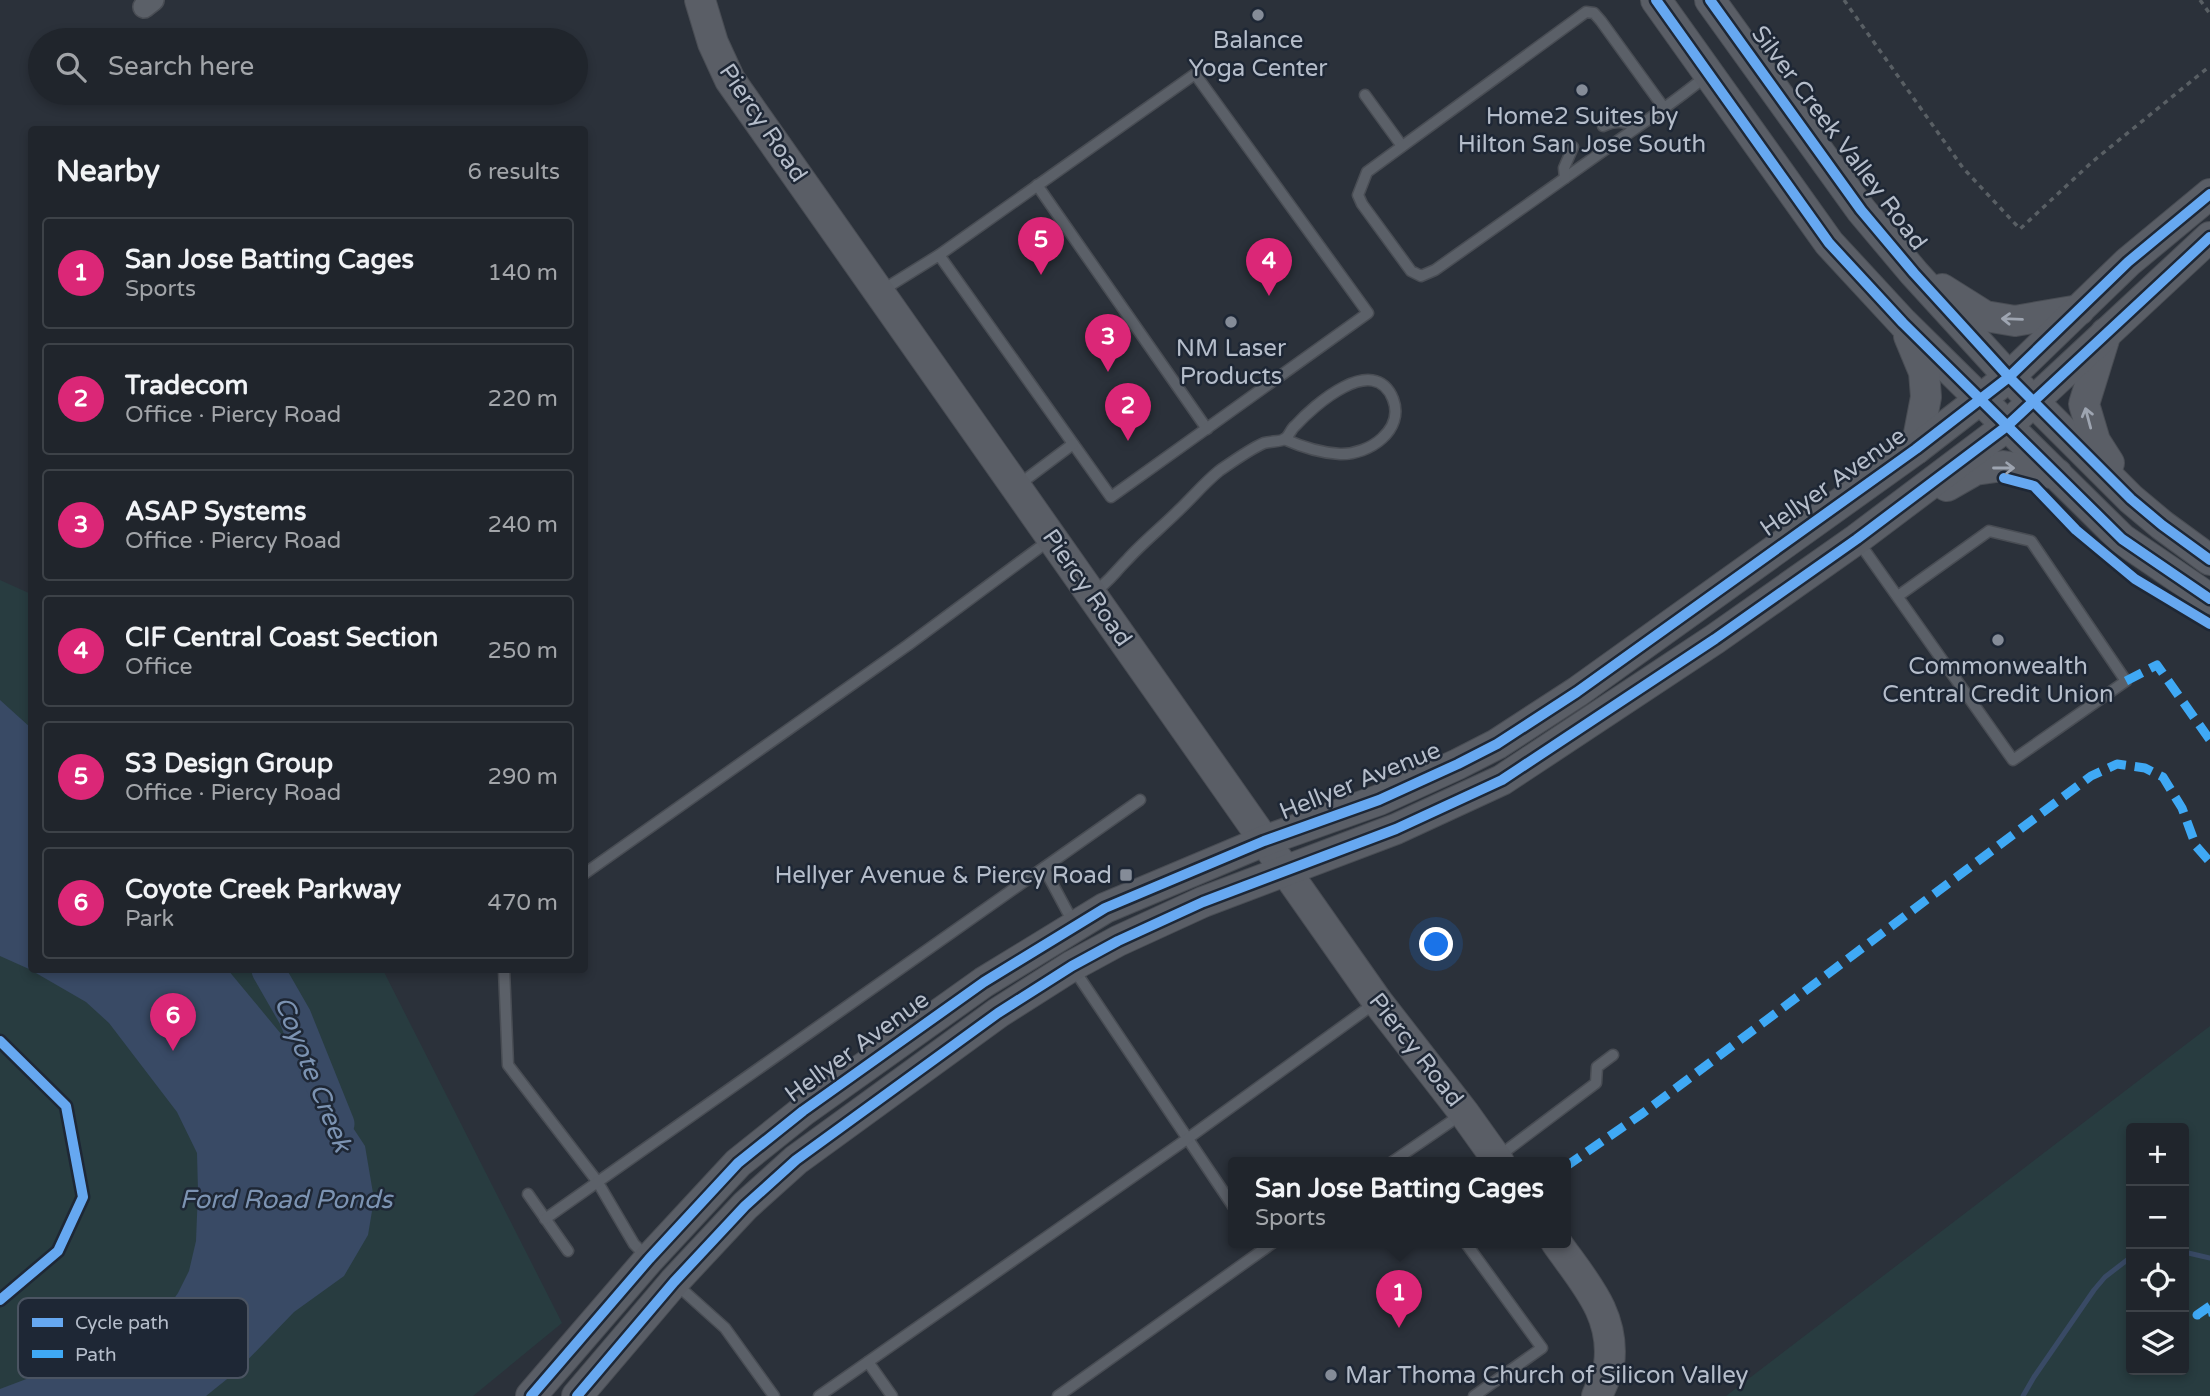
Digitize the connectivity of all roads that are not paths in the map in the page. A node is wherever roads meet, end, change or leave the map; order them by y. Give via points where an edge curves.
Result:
1 (700, 0) edge
2 (1656, 0) edge
3 (1710, 0) edge
4 (1708, 74) junction
5 (1365, 96) dead end
6 (1664, 108) junction
7 (1603, 126) dead end
8 (1637, 127) junction
9 (1402, 146) junction
10 (1573, 147) dead end
11 (1565, 178) junction
12 (1037, 185) junction
13 (2210, 194) edge
14 (2210, 237) edge
15 (939, 255) junction
16 (1914, 273) junction
17 (878, 293) junction
18 (2079, 310) junction
19 (1903, 323) junction
20 (2106, 331) junction
21 (2009, 377) junction
22 (1979, 399) junction
23 (2034, 401) junction
24 (2007, 426) junction
25 (1207, 429) junction
26 (1284, 439) junction
27 (1073, 444) junction
28 (1916, 449) junction
29 (2057, 474) junction
30 (1015, 487) junction
31 (2131, 499) junction
32 (1052, 539) junction
33 (1857, 539) junction
34 (2210, 560) edge
35 (1091, 595) junction
36 (1898, 596) junction
37 (2210, 599) edge
38 (1140, 800) dead end
39 (1264, 841) junction
40 (1044, 868) junction
41 (588, 871) edge
42 (1286, 871) junction
43 (1075, 927) junction
44 (1072, 966) junction
45 (504, 973) edge
46 (1377, 1001) junction
47 (1613, 1055) dead end
48 (1464, 1112) junction
49 (1187, 1139) junction
50 (1403, 1157) edge
51 (1496, 1157) edge
52 (1502, 1157) edge
53 (597, 1181) junction
54 (528, 1194) dead end
55 (1228, 1199) edge
56 (545, 1219) junction
57 (1257, 1248) edge
58 (1469, 1248) edge
59 (1560, 1248) edge
60 (568, 1251) dead end
61 (649, 1259) junction
62 (674, 1282) junction
63 (868, 1362) junction
64 (531, 1396) edge
65 (577, 1396) edge
66 (774, 1396) edge
67 (819, 1396) edge
68 (892, 1396) edge
69 (1058, 1396) edge
70 (1474, 1396) edge
71 (1597, 1396) edge

1 - 17 main road, Piercy Road via 730,80
2 - 4 main road
3 - 16 main road, Silver Creek Valley Road via 1861,210
4 - 6 lane
4 - 19 main road via 1829,243
5 - 9 lane
6 - 8 lane
6 - 9 lane via 1601,21 1586,12
7 - 8 lane via 1613,121
8 - 11 lane
9 - 11 lane via 1367,172 1358,195 1411,271 1421,276
10 - 11 lane via 1563,169
12 - 15 lane
12 - 25 lane
12 - 25 lane via 1195,74 1368,313
13 - 18 main road, Hellyer Avenue
14 - 20 main road
15 - 17 lane
15 - 27 lane
18 -> 16 main road via 2015,321 1985,316
16 - 21 main road, Silver Creek Valley Road
17 - 30 main road, Piercy Road
18 - 21 main road, Hellyer Avenue
19 - 22 main road
19 - 28 main road via 1924,372 1926,397
20 - 23 main road
31 -> 20 main road via 2095,441 2084,404
21 - 22 main road, Hellyer Avenue
21 - 23 main road, Silver Creek Valley Road
22 - 24 main road
22 - 28 main road, Hellyer Avenue
23 - 24 main road
23 - 31 main road, Silver Creek Valley Road
24 - 29 main road
24 - 33 main road
25 - 27 lane via 1111,496
26 - 26 lane via 1345,385 1364,379 1376,381 1394,401 1395,419 1387,436 1361,451 1318,451
26 - 35 lane via 1264,444 1218,472 1111,581
27 - 30 lane
28 - 39 main road, Hellyer Avenue via 1577,692 1497,744 1379,800
33 -> 29 main road via 1975,470 2003,466
29 - 37 main road via 2123,539
30 - 32 main road, Piercy Road
31 - 34 main road, Silver Creek Valley Road
32 - 35 main road, Piercy Road
32 - 41 lane
33 - 36 lane
33 - 42 main road via 1502,780 1396,829
35 - 39 main road, Piercy Road
36 - 36 lane via 2013,760 2126,681 2031,541 1989,531
38 - 40 lane
39 - 42 main road, Piercy Road
39 - 43 main road, Hellyer Avenue via 1133,895
40 - 43 lane
40 - 53 lane
42 - 44 main road via 1203,902
42 - 46 main road, Piercy Road
43 - 61 main road, Hellyer Avenue via 984,982 803,1111 738,1163
44 - 49 lane
44 - 62 main road via 998,1013 796,1160 745,1206
45 - 53 lane via 508,1065
46 - 48 main road, Piercy Road
46 - 49 lane
47 - 52 lane via 1597,1067 1597,1083
48 - 50 lane
48 - 51 main road, Piercy Road
49 - 55 lane
49 - 63 lane
53 - 56 lane
53 - 61 lane via 634,1244
54 - 56 lane
56 - 60 lane
57 - 69 lane
58 - 70 lane via 1542,1348
59 - 71 main road via 1602,1307 1610,1338 1609,1367
61 - 62 main road
61 - 64 main road, Hellyer Avenue
62 - 65 main road
62 - 66 lane via 725,1328
63 - 67 lane
63 - 68 lane

